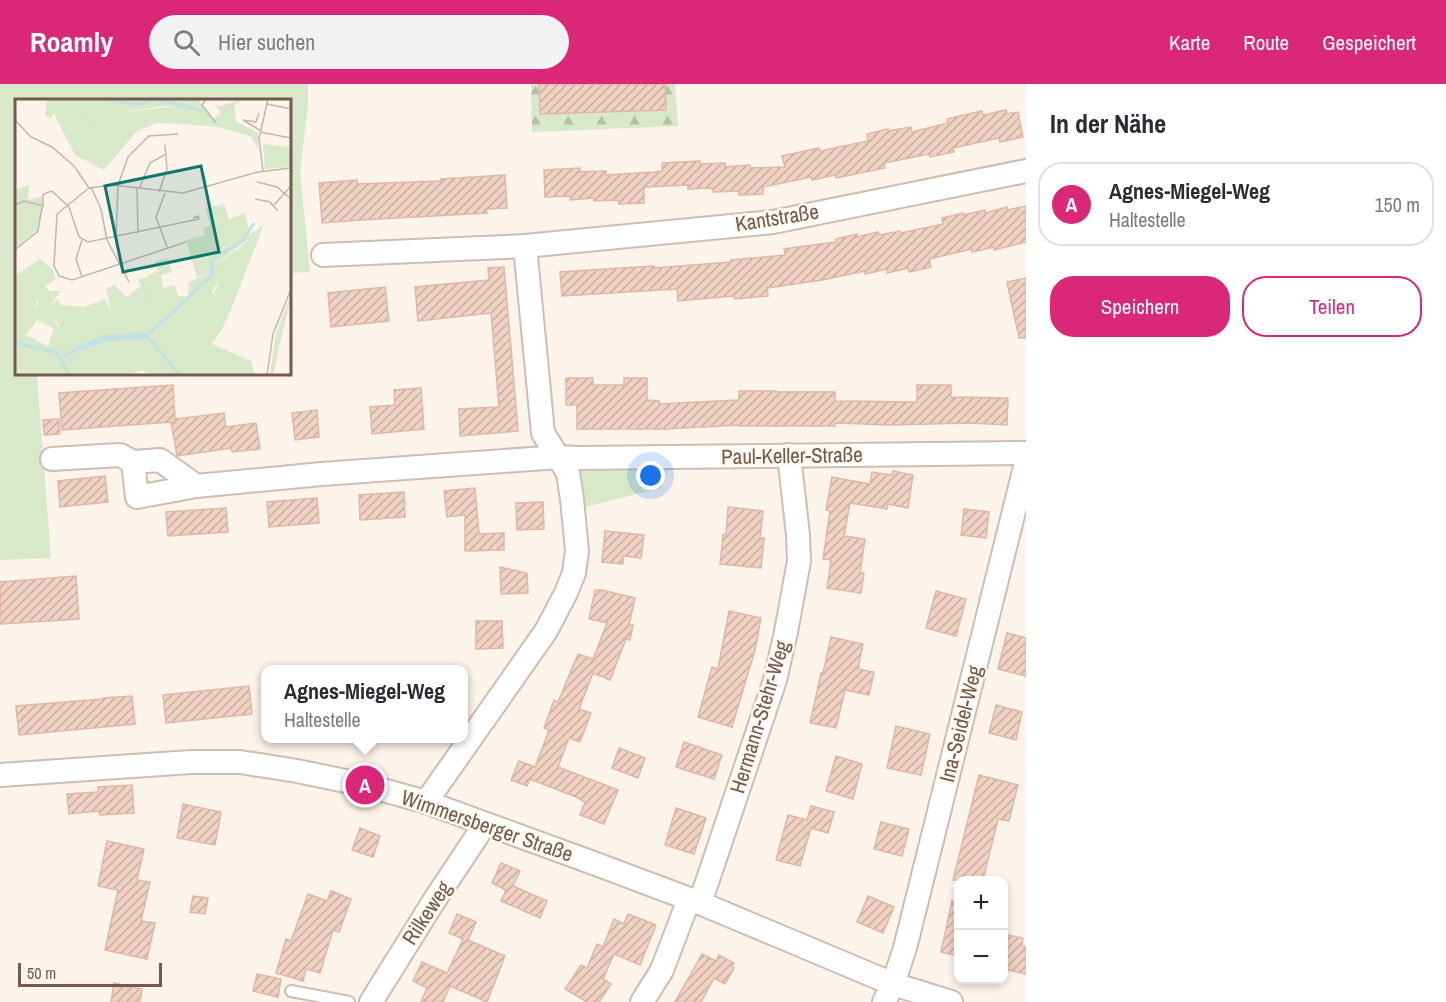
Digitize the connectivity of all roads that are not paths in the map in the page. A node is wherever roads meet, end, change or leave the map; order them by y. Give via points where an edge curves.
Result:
1 (1026, 171) edge
2 (525, 246) junction
3 (323, 255) dead end
4 (1026, 453) edge
5 (789, 455) junction
6 (559, 457) junction
7 (52, 459) dead end
8 (133, 462) junction
9 (1026, 463) edge
10 (196, 486) junction
11 (468, 742) edge
12 (467, 743) edge
13 (0, 776) edge
14 (426, 802) junction
15 (485, 824) junction
16 (694, 901) junction
17 (291, 991) dead end
18 (889, 993) edge
19 (349, 1002) edge
20 (370, 1002) edge
21 (642, 1002) edge
22 (951, 1002) edge

1 - 2 street, Kantstraße via 773,222
2 - 3 street, Kantstraße
2 - 6 street via 543,434
4 - 5 street, Paul-Keller-Straße
5 - 6 street, Paul-Keller-Straße
5 - 16 street, Hermann-Stehr-Weg via 800,561 776,680
6 - 10 street, Paul-Keller-Straße
6 - 11 street via 568,473 575,520 574,573 546,631
7 - 8 street via 120,455
8 - 10 street via 160,460
8 - 10 street, Paul-Keller-Straße via 137,497
9 - 18 street, Ina-Seidel-Weg via 905,948
12 - 14 street
13 - 14 street, Wimmersberger Straße via 240,762 365,785
14 - 15 street, Wimmersberger Straße
15 - 16 street, Wimmersberger Straße
15 - 20 street, Rilkeweg
16 - 18 street, Wimmersberger Straße
16 - 21 street, Hermann-Stehr-Weg via 662,970
17 - 19 lane
18 - 22 street, Wimmersberger Straße

